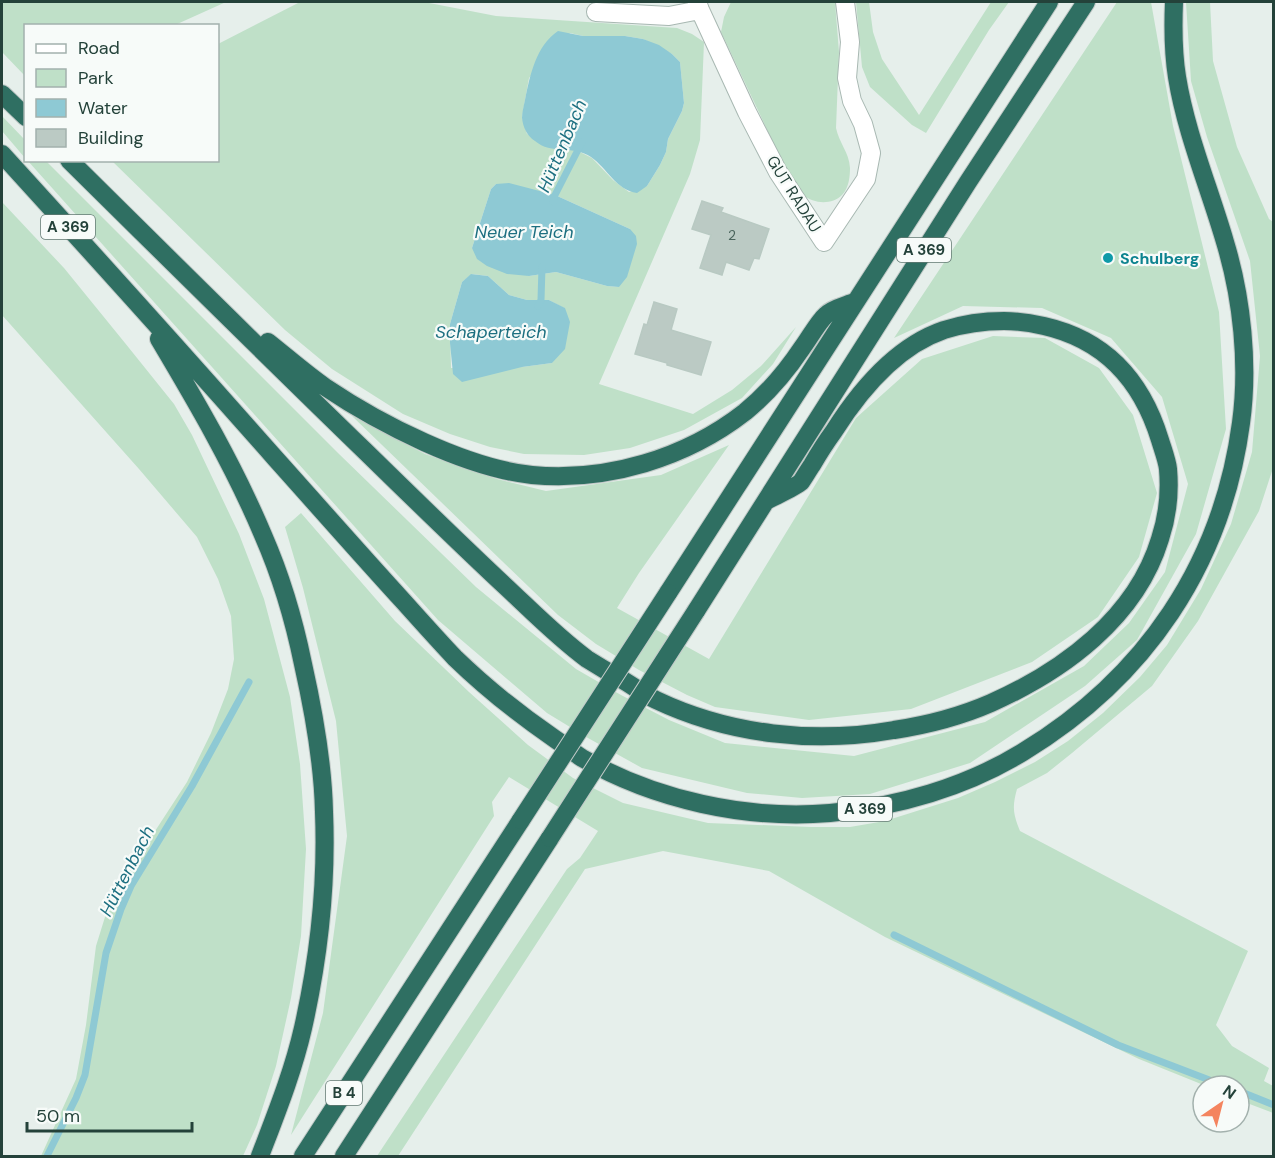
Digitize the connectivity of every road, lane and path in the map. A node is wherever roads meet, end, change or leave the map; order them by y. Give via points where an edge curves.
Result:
1 (845, 2) edge
2 (1049, 2) edge
3 (1086, 2) edge
4 (1174, 2) edge
5 (698, 6) edge
6 (597, 12) dead end
7 (2, 94) edge
8 (24, 115) edge
9 (2, 154) edge
10 (71, 162) edge
11 (199, 289) junction
12 (135, 299) junction
13 (855, 302) junction
14 (766, 501) junction
15 (385, 1030) joint
16 (412, 1051) joint
17 (260, 1156) edge
18 (303, 1156) edge
19 (344, 1156) edge

1 - 5 street, GUT RADAU via 850,42 847,78 871,153 866,178 824,242 778,172
2 - 13 highway, A 369
3 - 14 highway, A 369
4 - 12 highway, A 369 via 1176,74 1226,246 1243,340 1241,423 1232,476 1215,528 1175,606 1147,646 1103,693 1049,736 1008,761 943,789 895,804 811,815 754,813 664,793 581,757 509,706 456,658
5 - 6 street, GUT RADAU via 669,16
7 - 8 highway
9 - 12 highway, A 369
10 - 11 highway, A 369
11 - 13 highway, A 369 via 324,386 393,426 471,460 531,474 561,476 623,470 718,432 770,389 826,314
11 - 14 highway via 562,640 591,662 656,699 741,728 822,737 918,726 974,711 1051,671 1106,627 1142,581 1164,525 1168,466 1150,410 1136,386 1101,351 1060,330 1012,321 988,322 944,330 904,352 861,393 801,481
12 - 17 highway via 212,429 264,536 285,593 311,697 324,810 321,918 303,1029 290,1078
13 - 15 highway, A 369, bridge
14 - 16 highway, A 369, bridge
15 - 18 highway, B 4
16 - 19 highway, B 4

